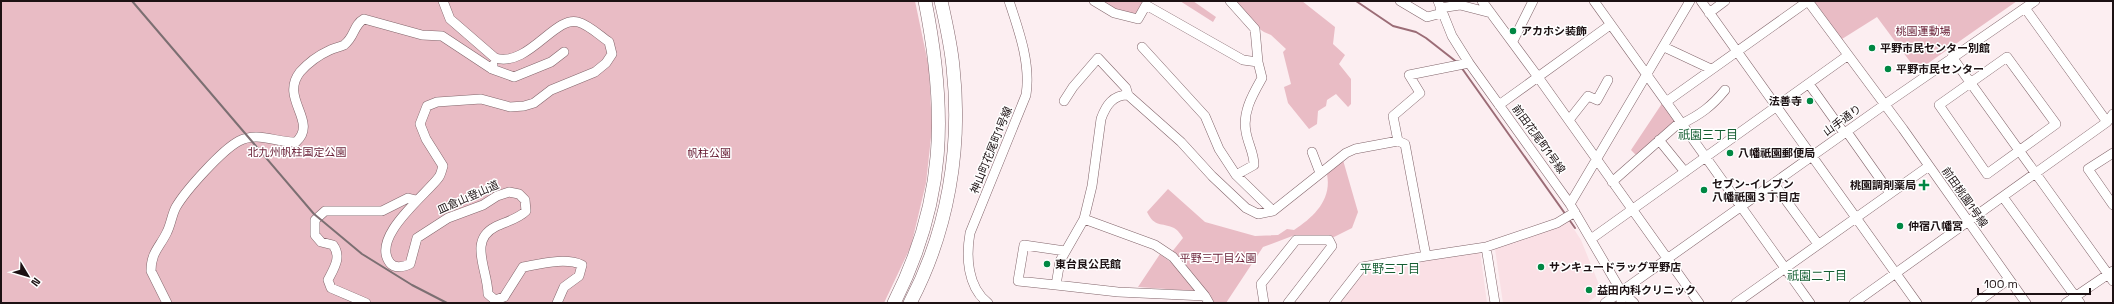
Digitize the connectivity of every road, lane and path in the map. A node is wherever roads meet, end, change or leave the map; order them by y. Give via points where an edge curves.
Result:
1 (443, 1) edge
2 (925, 1) edge
3 (941, 1) edge
4 (1009, 1) edge
5 (1094, 1) edge
6 (1230, 1) edge
7 (1400, 1) edge
8 (1482, 1) edge
9 (1532, 1) edge
10 (1594, 1) edge
11 (1690, 1) edge
12 (1700, 1) edge
13 (1725, 1) edge
14 (1808, 1) edge
15 (2035, 1) edge
16 (1440, 7) edge
17 (2025, 8) junction
18 (1709, 12) junction
19 (1491, 13) junction
20 (1610, 25) junction
21 (1513, 41) junction
22 (1142, 47) dead end
23 (1664, 47) junction
24 (564, 52) dead end
25 (1736, 52) junction
26 (1847, 56) junction
27 (1952, 57) junction
28 (495, 58) junction
29 (1258, 62) junction
30 (1462, 64) junction
31 (492, 69) junction
32 (1710, 69) junction
33 (1647, 75) junction
34 (1538, 77) junction
35 (1608, 80) dead end
36 (1971, 82) junction
37 (1809, 84) junction
38 (1725, 90) dead end
39 (1128, 96) junction
40 (1064, 101) dead end
41 (1666, 102) junction
42 (1499, 105) junction
43 (1884, 105) junction
44 (1776, 107) junction
45 (2113, 114) edge
46 (1569, 120) junction
47 (2107, 122) junction
48 (1680, 123) junction
49 (1846, 132) junction
50 (1659, 140) junction
51 (1398, 141) junction
52 (2019, 151) junction
53 (1312, 152) dead end
54 (2113, 153) edge
55 (1706, 157) junction
56 (1811, 157) junction
57 (1597, 160) junction
58 (1929, 166) junction
59 (1685, 172) junction
60 (2036, 172) junction
61 (1320, 173) junction
62 (1236, 175) junction
63 (1612, 182) junction
64 (1774, 184) junction
65 (1890, 193) junction
66 (2003, 196) junction
67 (416, 200) junction
68 (2113, 205) edge
69 (1741, 207) junction
70 (1632, 210) junction
71 (1273, 211) junction
72 (1570, 212) junction
73 (1855, 218) junction
74 (1084, 219) junction
75 (1968, 221) junction
76 (1591, 238) junction
77 (1818, 244) junction
78 (1486, 247) junction
79 (1066, 251) junction
80 (1426, 256) junction
81 (1668, 260) junction
82 (1785, 269) junction
83 (1895, 273) junction
84 (2111, 276) edge
85 (2009, 279) junction
86 (1056, 285) junction
87 (1621, 292) junction
88 (1207, 300) edge
89 (2077, 300) edge
90 (167, 303) edge
91 (366, 303) edge
92 (557, 303) edge
93 (894, 303) edge
94 (910, 303) edge
95 (988, 303) edge
96 (1264, 303) edge
97 (1288, 303) edge
98 (1334, 303) edge
99 (1495, 303) edge
100 (1605, 303) edge
101 (1621, 303) edge
102 (1634, 303) edge
103 (1698, 303) edge
104 (1736, 303) edge
105 (1810, 303) edge
106 (1854, 303) edge
107 (1917, 303) edge
108 (1976, 303) edge
109 (2026, 303) edge
110 (2066, 303) edge

1 - 28 street via 450,19
2 - 93 highway via 937,71 940,121 936,173 927,219 911,266
3 - 94 highway via 953,67 956,119 952,175 945,212 934,248
4 - 95 street, 神山町花尾町1号線 via 1029,81 1026,95 970,233 968,265 978,291
5 - 29 street via 1114,12 1138,20 1146,5 1242,60
6 - 29 street via 1255,29
7 - 16 street via 1427,17
8 - 19 street
9 - 21 street
10 - 20 street
11 - 23 street
12 - 18 street
13 - 18 street
14 - 25 street
14 - 26 street, 前田桃園1号線
15 - 17 street, 山手通り
16 - 19 street via 1460,5
16 - 30 street, 前田花尾町1号線
17 - 27 street, 山手通り
17 - 47 street
18 - 25 street
19 - 21 street
20 - 33 street
20 - 34 street
21 - 34 street
22 - 62 street via 1205,116 1219,149
23 - 32 street
23 - 33 street
24 - 31 street via 551,62 514,77
25 - 32 street
25 - 44 street
26 - 37 street
26 - 43 street, 前田桃園1号線
27 - 36 street
27 - 43 street, 山手通り
28 - 31 street
28 - 67 street, 皿倉山登山道 via 501,60 513,57 530,49 569,21 577,21 591,29 609,42 612,48 612,54 606,63 595,72 551,90 534,103 510,106 481,99 437,102 427,106 420,124 443,166 440,176
29 - 62 street via 1262,78 1250,100 1246,117 1246,131 1254,155 1254,165
30 - 42 street, 前田花尾町1号線
30 - 51 street via 1409,75 1420,93 1393,116
31 - 90 street via 442,36 422,35 364,19 357,22 352,37 344,45 329,50 311,62 300,72 294,83 294,98 305,128 303,136 296,142 255,137 240,141 218,159 179,202 167,232 154,250 151,265 151,271
32 - 41 street
33 - 41 street
33 - 57 street
34 - 42 street
34 - 46 street
35 - 46 street via 1597,100 1588,96
36 - 52 street
36 - 52 street via 1939,105 1987,174
36 - 52 street via 2007,57 2056,124
37 - 44 street
37 - 49 street
38 - 48 street via 1712,106 1698,116
39 - 40 street via 1126,88 1098,58
39 - 71 street via 1181,142 1246,208 1258,214
39 - 74 street via 1119,95 1112,100 1101,119 1092,186
41 - 48 street
42 - 72 street, 前田花尾町1号線
43 - 49 street, 山手通り
43 - 58 street, 前田桃園1号線
44 - 55 street
44 - 56 street
45 - 47 street
46 - 57 street
47 - 60 street
48 - 50 street
48 - 55 street
49 - 56 street, 山手通り
49 - 65 street
50 - 59 street
50 - 63 street
51 - 61 street via 1355,149
51 - 80 street via 1405,144
52 - 60 street
53 - 61 street
54 - 68 street via 2088,170
55 - 59 street
55 - 69 street
56 - 64 street, 山手通り
56 - 73 street
57 - 63 street
57 - 72 street
58 - 65 street
58 - 75 street, 前田桃園1号線
59 - 70 street
60 - 66 street
60 - 84 street
61 - 71 street
62 - 71 street
63 - 70 street
64 - 69 street, 山手通り
64 - 77 street
65 - 73 street
66 - 75 street
66 - 89 street
67 - 91 street via 408,198 382,211 325,211 315,220 316,235 321,242 333,245 337,250 338,259 328,280 331,288
67 - 92 street, 皿倉山登山道 via 399,221 386,245 386,255 390,263 396,267 410,264 417,238 448,218 483,206 497,196 509,192 519,194 525,200 526,211 489,231 480,243 488,294 495,300 504,297 523,267 540,263 575,262 582,265 579,276 564,287
69 - 81 street, 山手通り
69 - 82 street
70 - 76 street
70 - 81 street
72 - 76 street, 前田花尾町1号線
72 - 78 street via 1557,222
73 - 77 street
73 - 83 street
74 - 79 street
74 - 88 street via 1155,245 1173,257
75 - 83 street
75 - 85 street, 前田桃園1号線
76 - 87 street, 前田花尾町1号線
77 - 82 street
78 - 80 street
78 - 99 street
79 - 86 street via 1060,262
79 - 86 street via 1024,245 1018,281
80 - 98 street via 1362,267
81 - 87 street, 山手通り
81 - 103 street
82 - 104 street
82 - 105 street
83 - 106 street
83 - 107 street
84 - 89 street
85 - 108 street
85 - 109 street, 前田桃園1号線
86 - 88 street
87 - 100 street, 山手通り
87 - 101 street, 前田花尾町1号線
87 - 102 street, 前田花尾町1号線
89 - 110 street
96 - 97 street via 1262,284 1296,240 1329,240 1332,246

